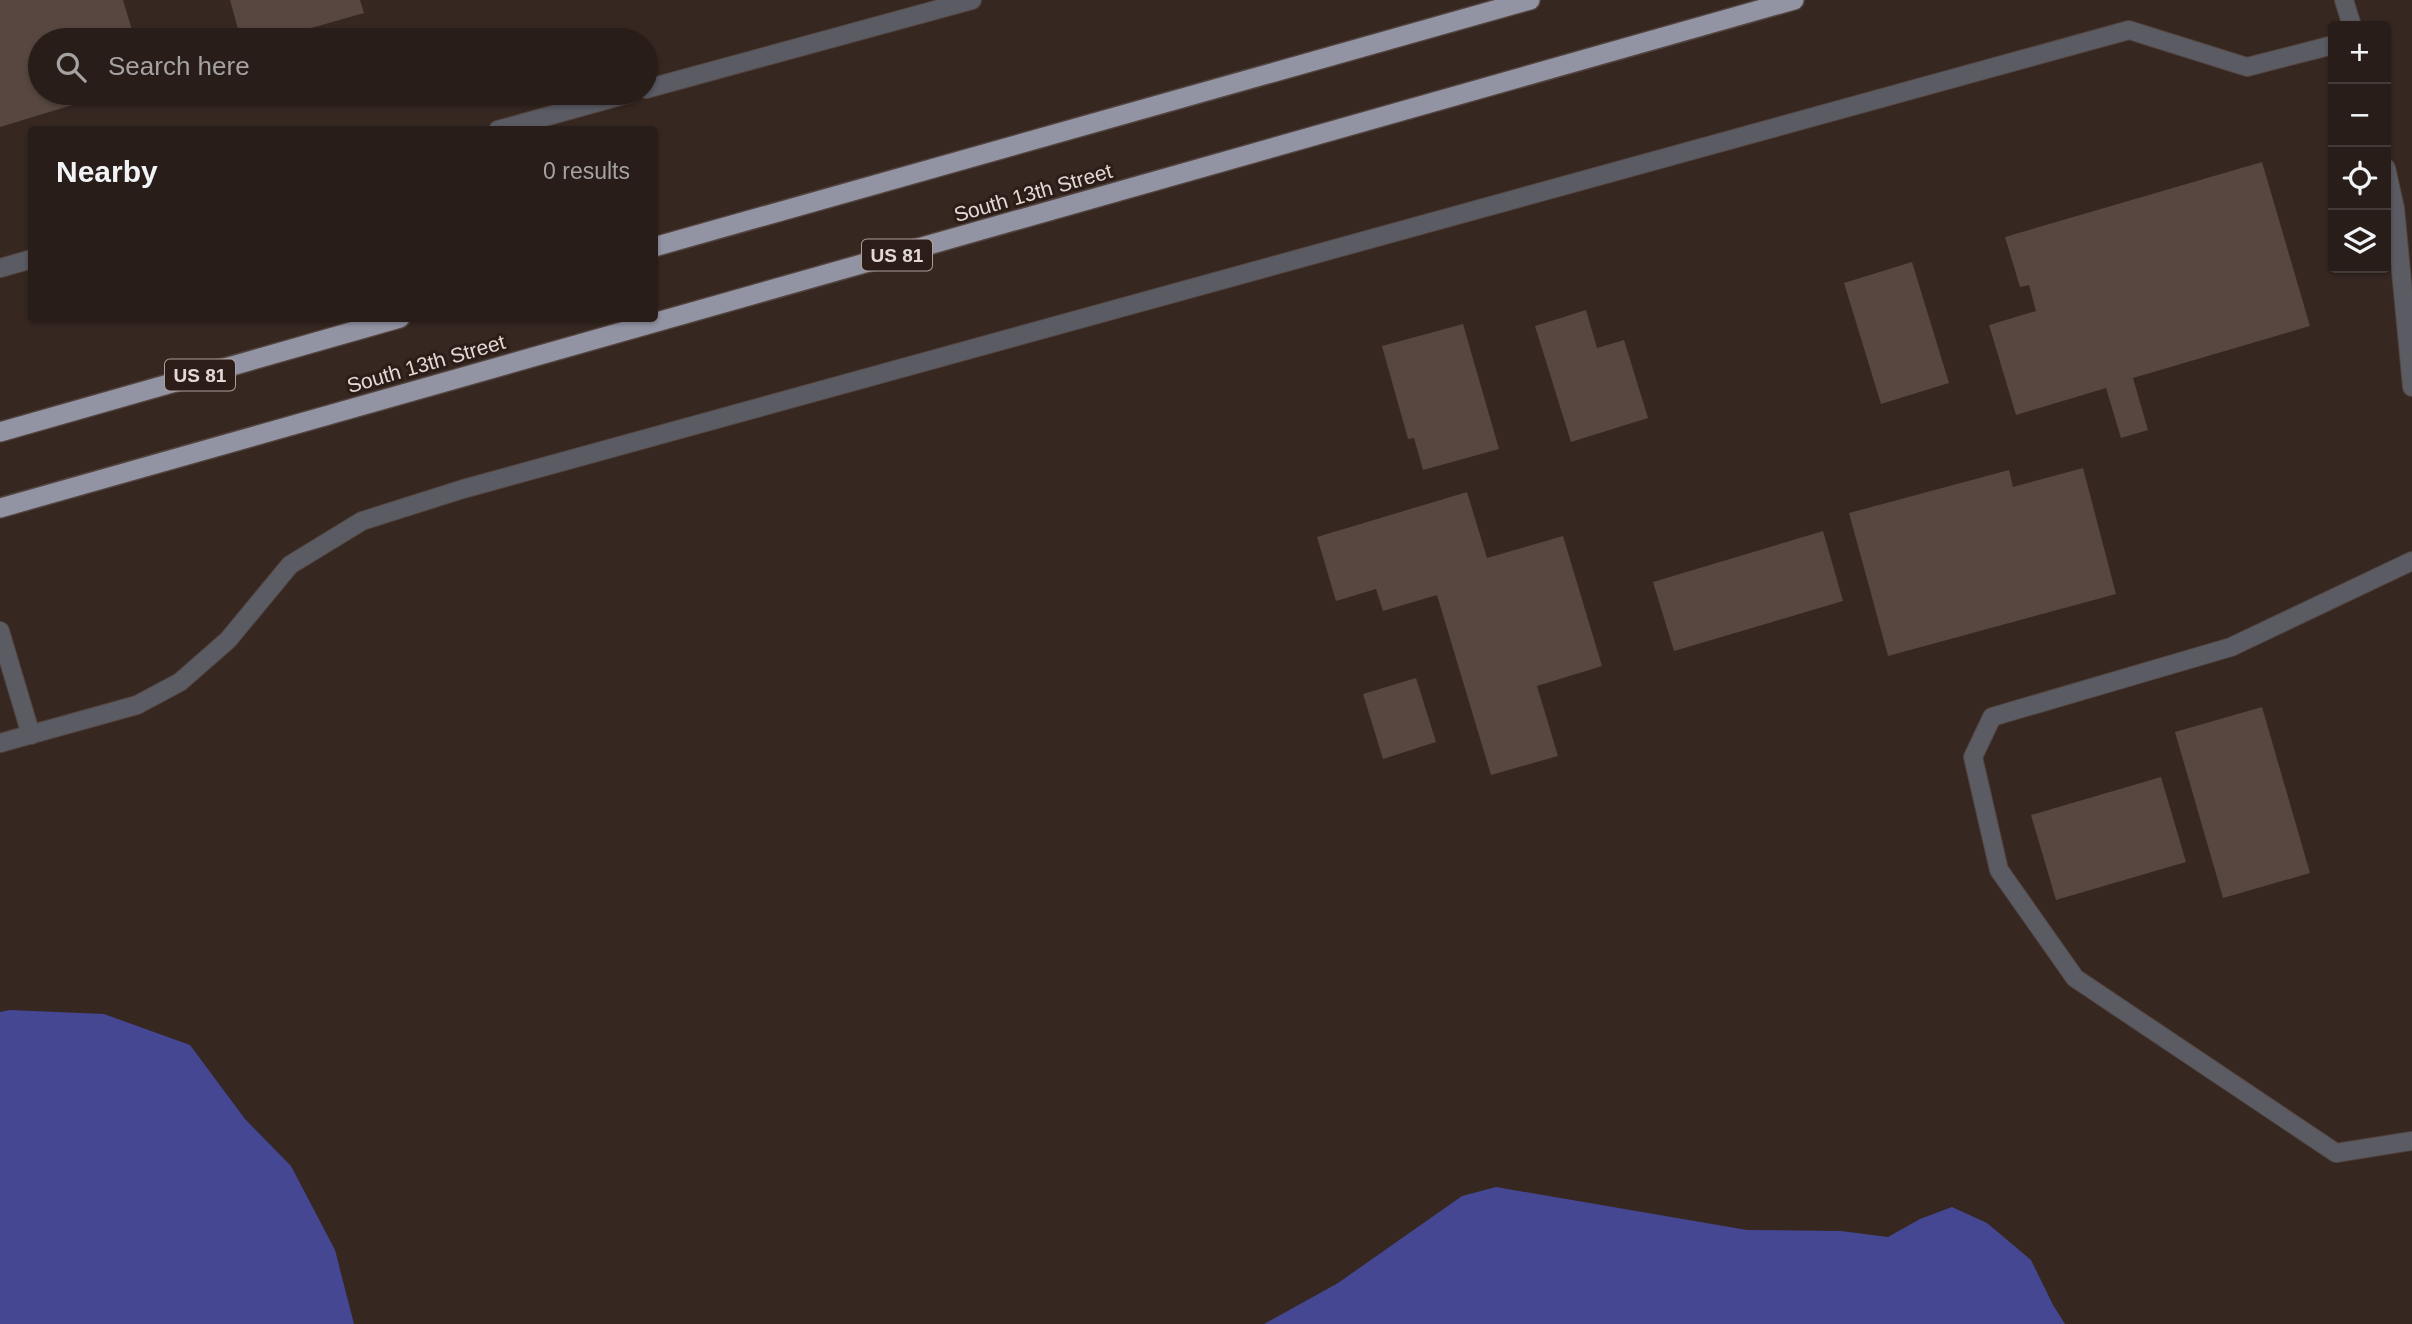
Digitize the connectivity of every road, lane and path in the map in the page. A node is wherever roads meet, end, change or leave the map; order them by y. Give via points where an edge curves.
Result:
1 (972, 0) edge
2 (1530, 0) edge
3 (1794, 0) edge
4 (2344, 0) edge
5 (2351, 21) edge
6 (2328, 46) edge
7 (658, 86) edge
8 (588, 105) edge
9 (512, 126) edge
10 (2391, 190) edge
11 (658, 246) edge
12 (28, 260) edge
13 (0, 268) edge
14 (386, 322) edge
15 (657, 322) edge
16 (658, 322) edge
17 (2412, 387) edge
18 (0, 432) edge
19 (0, 508) edge
20 (2412, 561) edge
21 (0, 631) edge
22 (31, 735) junction
23 (0, 743) edge
24 (2412, 1141) edge

1 - 7 street
2 - 11 highway
3 - 16 highway, South 13th Street / US 81
4 - 5 street
6 - 22 street via 2247,67 2129,30 463,489 362,521 290,565 228,640 180,682 137,705
8 - 9 street
10 - 17 street
12 - 13 street
14 - 18 highway, US 81
15 - 19 highway, South 13th Street / US 81
20 - 24 street via 2231,647 1992,717 1973,757 1999,870 2075,978 2336,1153
21 - 22 street
22 - 23 street

